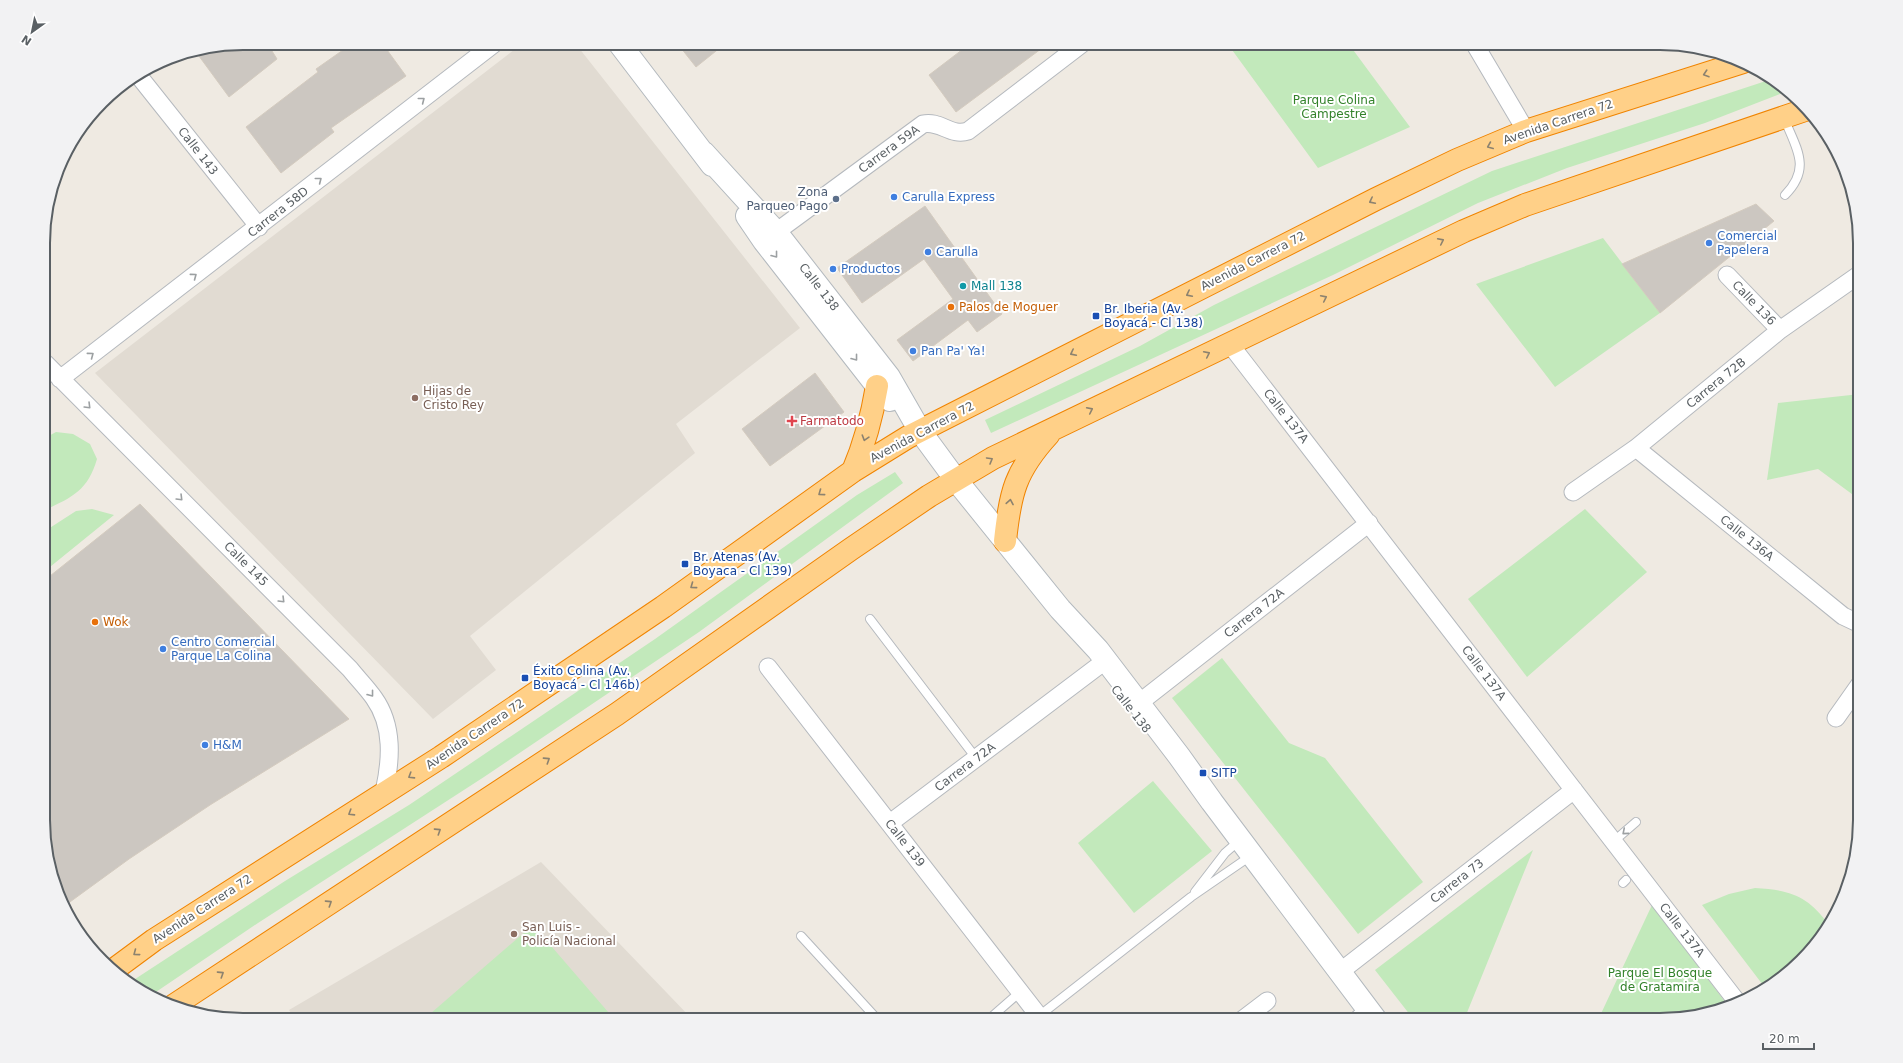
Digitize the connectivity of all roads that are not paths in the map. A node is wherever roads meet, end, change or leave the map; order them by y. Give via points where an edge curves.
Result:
1 (486, 50) edge
2 (625, 50) edge
3 (1074, 50) edge
4 (1478, 50) edge
5 (1734, 65) edge
6 (141, 79) edge
7 (1801, 111) edge
8 (1783, 117) junction
9 (1526, 131) junction
10 (704, 153) junction
11 (1785, 195) dead end
12 (259, 227) junction
13 (776, 232) junction
14 (1727, 275) dead end
15 (1853, 279) edge
16 (1780, 330) junction
17 (1229, 344) junction
18 (50, 368) edge
19 (60, 379) junction
20 (877, 386) junction
21 (1055, 427) junction
22 (920, 431) junction
23 (1636, 448) junction
24 (853, 471) junction
25 (956, 480) junction
26 (1573, 492) dead end
27 (1369, 524) junction
28 (1005, 541) junction
29 (1060, 609) junction
30 (870, 619) dead end
31 (1853, 621) edge
32 (768, 667) dead end
33 (1097, 667) junction
34 (1853, 694) edge
35 (1139, 703) junction
36 (1836, 718) dead end
37 (976, 758) junction
38 (1574, 790) junction
39 (384, 792) junction
40 (1212, 802) junction
41 (1636, 822) dead end
42 (890, 823) junction
43 (1614, 841) junction
44 (1246, 848) junction
45 (1191, 897) junction
46 (801, 936) dead end
47 (118, 967) edge
48 (1341, 971) junction
49 (1020, 992) junction
50 (1734, 998) edge
51 (1268, 1001) dead end
52 (183, 1002) edge
53 (872, 1013) edge
54 (996, 1013) edge
55 (1036, 1013) edge
56 (1046, 1013) edge
57 (1252, 1013) edge
58 (1369, 1013) edge

12 -> 1 street, Carrera 58D
2 - 10 main road, Calle 138
3 - 13 street, Carrera 59A via 968,131 954,133 936,124 924,124
4 - 9 street
5 -> 9 highway, Avenida Carrera 72
6 - 12 street, Calle 143
7 - 8 highway
8 - 11 lane via 1800,158 1801,171 1793,187
17 -> 8 highway via 1464,231 1525,205
9 -> 22 highway, Avenida Carrera 72 via 1457,160 1376,199
10 - 13 main road, Calle 138
10 -> 20 main road, Calle 138 via 764,241
19 -> 12 street, Carrera 58D
13 - 22 main road, Calle 138 via 889,377
14 - 16 street, Calle 136
15 - 16 street, Carrera 72B
16 - 23 street, Carrera 72B
21 -> 17 highway
17 - 27 street, Calle 137A
18 - 19 street, Calle 145
19 -> 39 street, Calle 145 via 350,669 374,699 388,732 389,769
20 - 22 main road, Calle 138
20 -> 24 highway via 871,420
25 -> 21 highway
28 -> 21 highway via 1011,494 1018,475
22 - 24 highway, Avenida Carrera 72
22 - 25 main road, Calle 138
23 - 26 street, Carrera 72B
23 - 31 street, Calle 136A via 1843,616
24 -> 39 highway, Avenida Carrera 72 via 663,607 441,757
25 - 28 main road, Calle 138
52 -> 25 highway via 617,714 851,549
27 - 35 street, Carrera 72A
27 - 38 street, Calle 137A
28 - 29 main road, Calle 138
29 - 33 main road, Calle 138
29 - 35 main road, Calle 138 via 1098,650
30 - 37 lane
32 - 42 street, Calle 139
33 - 37 street, Carrera 72A
33 - 40 main road, Calle 138 via 1173,763
34 - 36 street
35 - 40 main road, Calle 138
37 - 42 street, Carrera 72A
38 - 43 street, Calle 137A
38 - 48 street, Carrera 73
39 -> 47 highway, Avenida Carrera 72 via 160,936
40 - 44 main road, Calle 138
41 -> 43 lane
42 - 49 street, Calle 139
43 - 50 street, Calle 137A
44 - 45 lane
44 - 45 lane via 1225,853
44 - 48 main road, Calle 138
45 - 56 lane
46 - 53 lane
48 - 58 main road, Calle 138
49 - 54 lane
49 - 55 street, Calle 139
51 - 57 street

